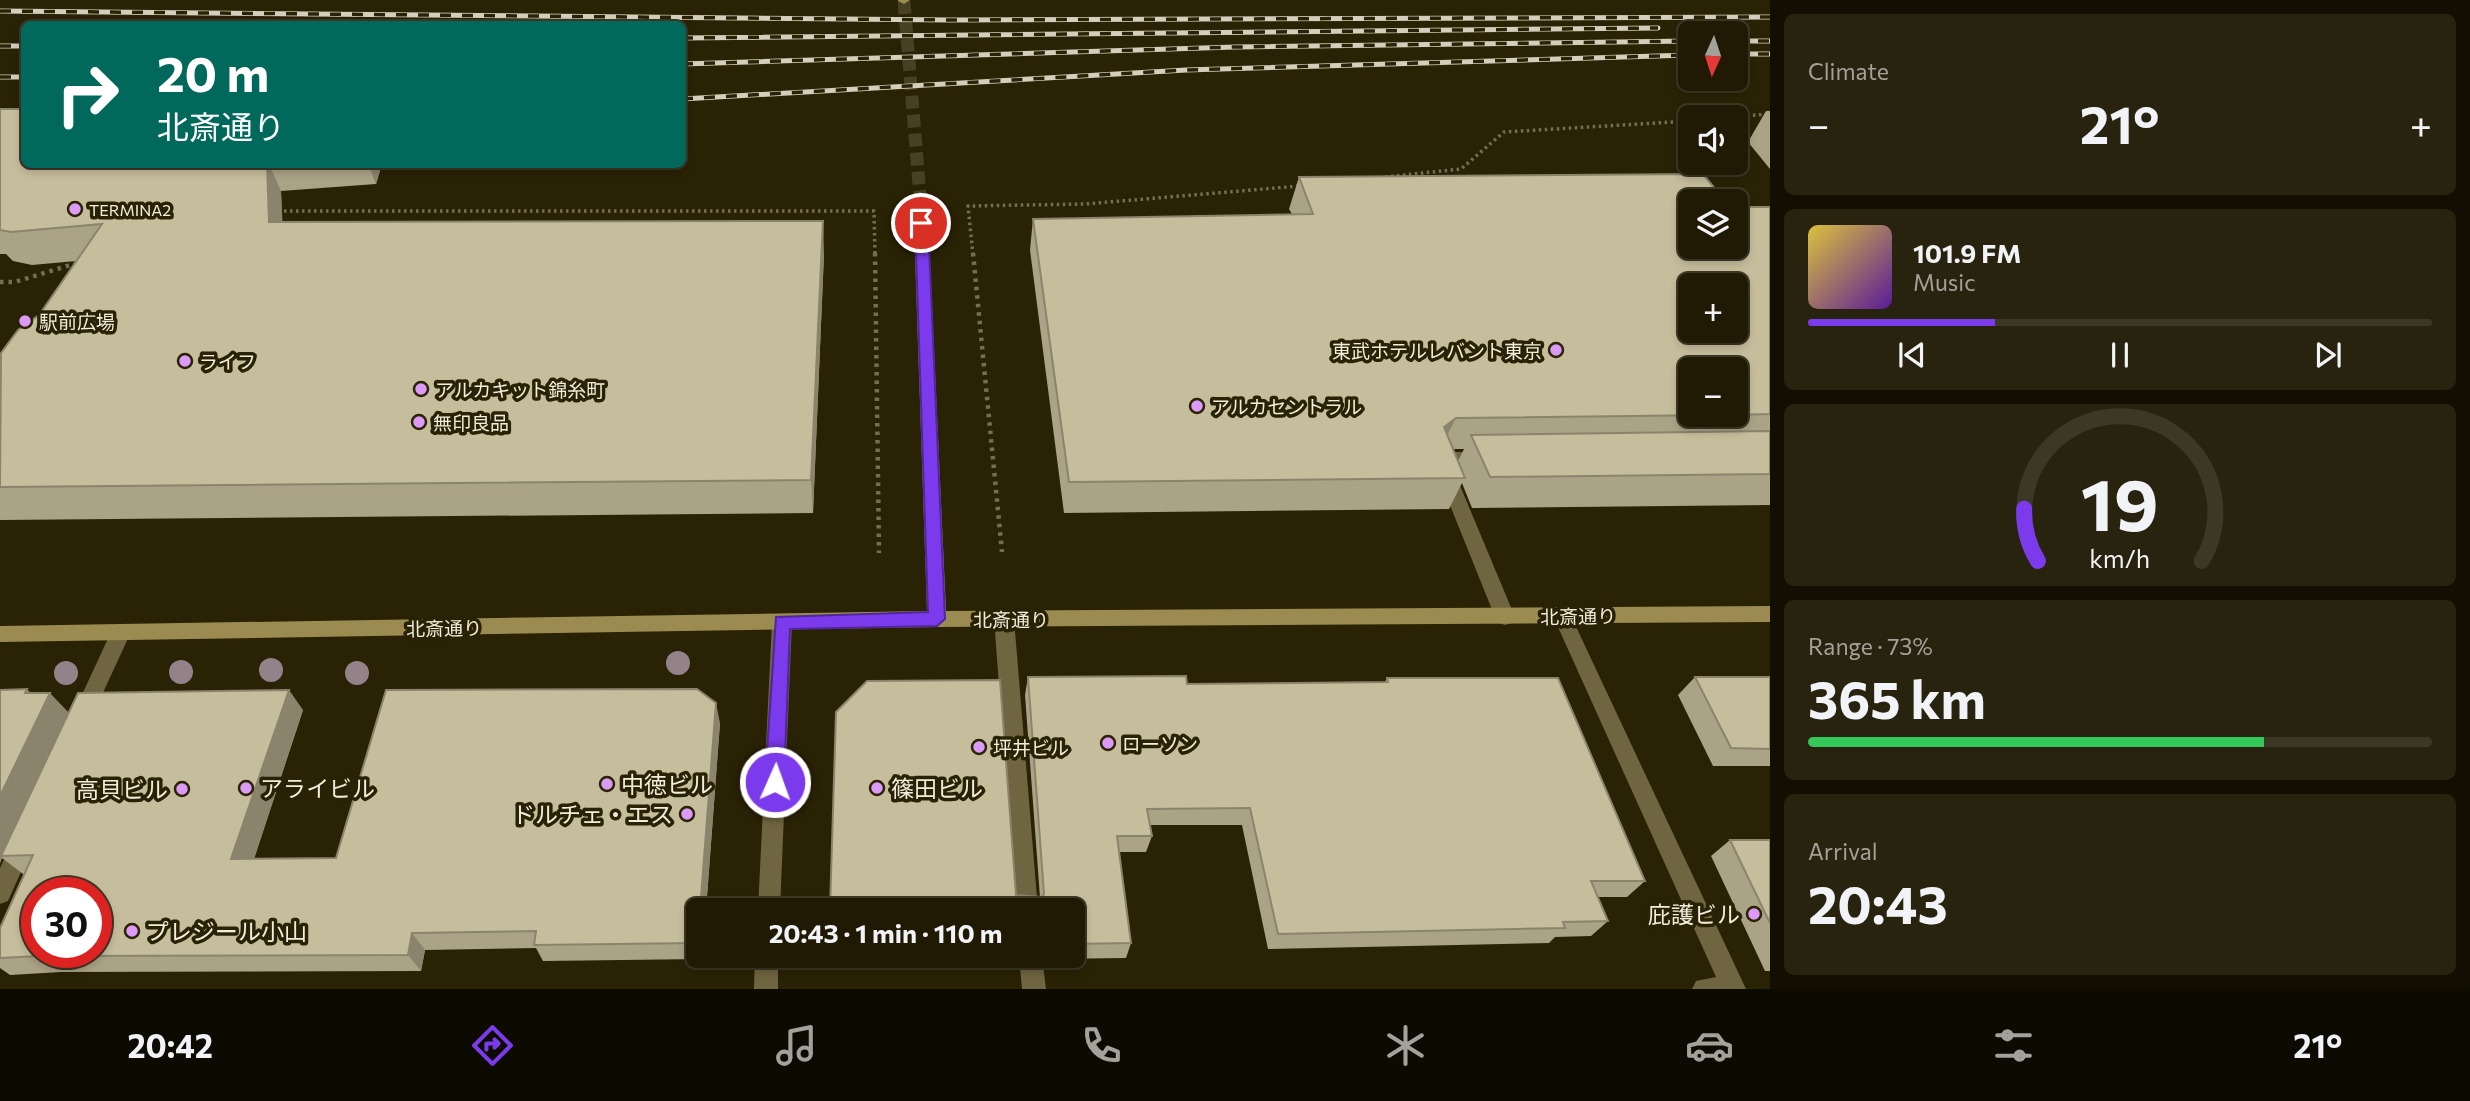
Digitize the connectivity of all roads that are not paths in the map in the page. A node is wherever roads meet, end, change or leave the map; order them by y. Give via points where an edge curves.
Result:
1 (920, 196) tunnel mouth
2 (1494, 457) edge
3 (1770, 614) edge
4 (1562, 616) junction
5 (1505, 617) junction
6 (937, 619) junction
7 (1004, 619) junction
8 (782, 622) junction
9 (121, 632) junction
10 (0, 634) edge
11 (78, 725) edge
12 (33, 821) edge
13 (0, 893) edge
14 (770, 898) edge
15 (1026, 898) edge
16 (767, 968) edge
17 (1032, 968) edge
18 (766, 989) edge
19 (1034, 989) edge
20 (1704, 989) edge
21 (1734, 989) edge

1 - 6 street
2 - 5 street via 1440,458
3 - 4 street, 北斎通り
4 - 5 street, 北斎通り
4 - 21 street
5 - 7 street, 北斎通り
6 - 7 street, 北斎通り
6 - 8 street, 北斎通り
7 - 15 street
8 - 9 street, 北斎通り
8 - 14 street
9 - 10 street, 北斎通り
9 - 11 street
12 - 13 street
16 - 18 street
17 - 19 street
20 - 21 street

